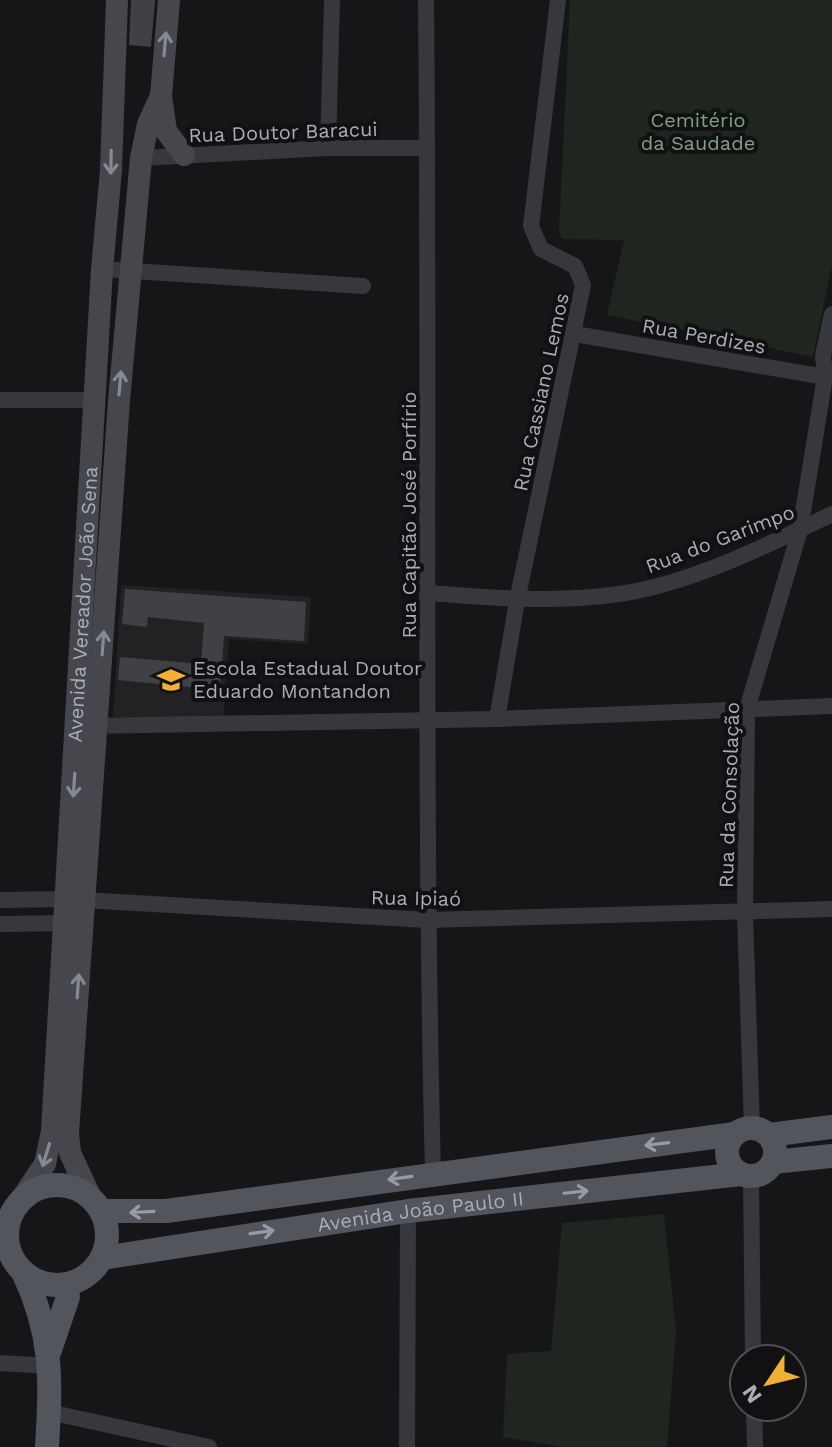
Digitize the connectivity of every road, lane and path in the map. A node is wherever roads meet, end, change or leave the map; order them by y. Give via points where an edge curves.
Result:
1 (117, 0) edge
2 (169, 0) edge
3 (332, 0) edge
4 (426, 0) edge
5 (558, 0) edge
6 (161, 96) junction
7 (111, 100) junction
8 (148, 124) junction
9 (328, 148) junction
10 (427, 148) junction
11 (184, 155) junction
12 (141, 158) junction
13 (102, 269) junction
14 (131, 271) junction
15 (363, 286) dead end
16 (832, 314) edge
17 (575, 334) junction
18 (828, 370) edge
19 (0, 400) edge
20 (95, 400) junction
21 (832, 514) edge
22 (800, 530) junction
23 (429, 593) junction
24 (517, 601) junction
25 (832, 706) edge
26 (747, 709) junction
27 (497, 719) junction
28 (429, 720) junction
29 (88, 726) junction
30 (0, 900) edge
31 (76, 900) junction
32 (832, 909) edge
33 (745, 913) junction
34 (427, 920) junction
35 (74, 923) junction
36 (0, 924) edge
37 (832, 1127) edge
38 (752, 1132) junction
39 (832, 1156) edge
40 (773, 1162) junction
41 (433, 1173) junction
42 (746, 1175) junction
43 (96, 1204) junction
44 (203, 1207) junction
45 (11, 1209) edge
46 (408, 1211) junction
47 (205, 1240) junction
48 (102, 1258) junction
49 (12, 1263) edge
50 (66, 1285) junction
51 (752, 1343) edge
52 (49, 1359) junction
53 (0, 1363) edge
54 (49, 1412) junction
55 (754, 1423) edge
56 (47, 1447) edge
57 (209, 1447) edge
58 (407, 1447) edge
59 (755, 1447) edge

1 - 7 main road, Avenida Vereador João Sena
6 -> 2 main road, Avenida Vereador João Sena
3 - 9 street
4 - 10 street, Rua Capitão José Porfírio
5 - 17 street, Rua Cassiano Lemos via 531,226 541,249 582,275
6 - 8 main road, Avenida Vereador João Sena
6 - 11 main road via 166,131
7 - 8 main road via 126,125
7 -> 13 main road, Avenida Vereador João Sena
8 - 12 main road, Avenida Vereador João Sena
9 - 10 street, Rua Doutor Baracui
9 - 11 street, Rua Doutor Baracui
10 - 23 street, Rua Capitão José Porfírio
11 - 12 street, Rua Doutor Baracui
12 - 14 main road, Avenida Vereador João Sena
13 - 14 street
13 - 20 main road, Avenida Vereador João Sena
14 - 15 street
29 -> 14 main road, Avenida Vereador João Sena
16 - 18 street, Rua da Consolação via 823,356
17 - 18 street, Rua Perdizes
17 - 24 street, Rua Cassiano Lemos
18 - 22 street, Rua da Consolação
19 - 20 street
20 - 29 main road, Avenida Vereador João Sena
21 - 22 street, Rua do Garimpo
22 - 24 street, Rua do Garimpo via 652,588
22 - 26 street, Rua da Consolação
23 - 24 street, Rua do Garimpo
23 - 28 street, Rua Capitão José Porfírio
24 - 27 street, Rua Cassiano Lemos
25 - 26 street
26 - 27 street
26 - 33 street, Rua da Consolação
27 - 28 street
28 - 29 street
28 - 34 street, Rua Capitão José Porfírio
29 - 31 main road, Avenida Vereador João Sena
30 - 31 street, Rua Ipiaó
31 - 34 street, Rua Ipiaó
31 - 35 main road, Avenida Vereador João Sena
32 - 33 street, Rua Ipiaó
33 - 34 street, Rua Ipiaó
33 - 38 street, Rua da Consolação
34 - 41 street, Rua Capitão José Porfírio
35 - 36 street
43 -> 35 main road, Avenida Vereador João Sena via 70,1153 68,1133
35 -> 45 main road, Avenida Vereador João Sena via 45,1164
37 - 38 main road, Avenida João Paulo II
38 - 40 main road via 774,1143
38 -> 41 main road, Avenida João Paulo II
38 - 42 main road via 727,1151 729,1160
39 - 40 main road
40 - 42 main road via 760,1174
41 -> 44 main road, Avenida João Paulo II
46 -> 42 main road, Avenida João Paulo II
42 - 51 street
44 -> 43 main road, Avenida João Paulo II via 130,1213
43 - 45 main road via 68,1186 55,1185 42,1187
43 - 48 main road via 107,1226
44 - 47 main road
45 - 49 main road via 7,1229
47 -> 46 main road, Avenida João Paulo II
46 - 58 street
47 - 48 main road, Avenida João Paulo II
48 - 50 main road via 93,1270
49 - 50 main road via 50,1285
49 - 52 main road via 41,1309
50 - 52 main road via 68,1297
52 - 53 street
52 - 54 main road
54 - 56 main road
54 - 57 street
55 - 59 street

